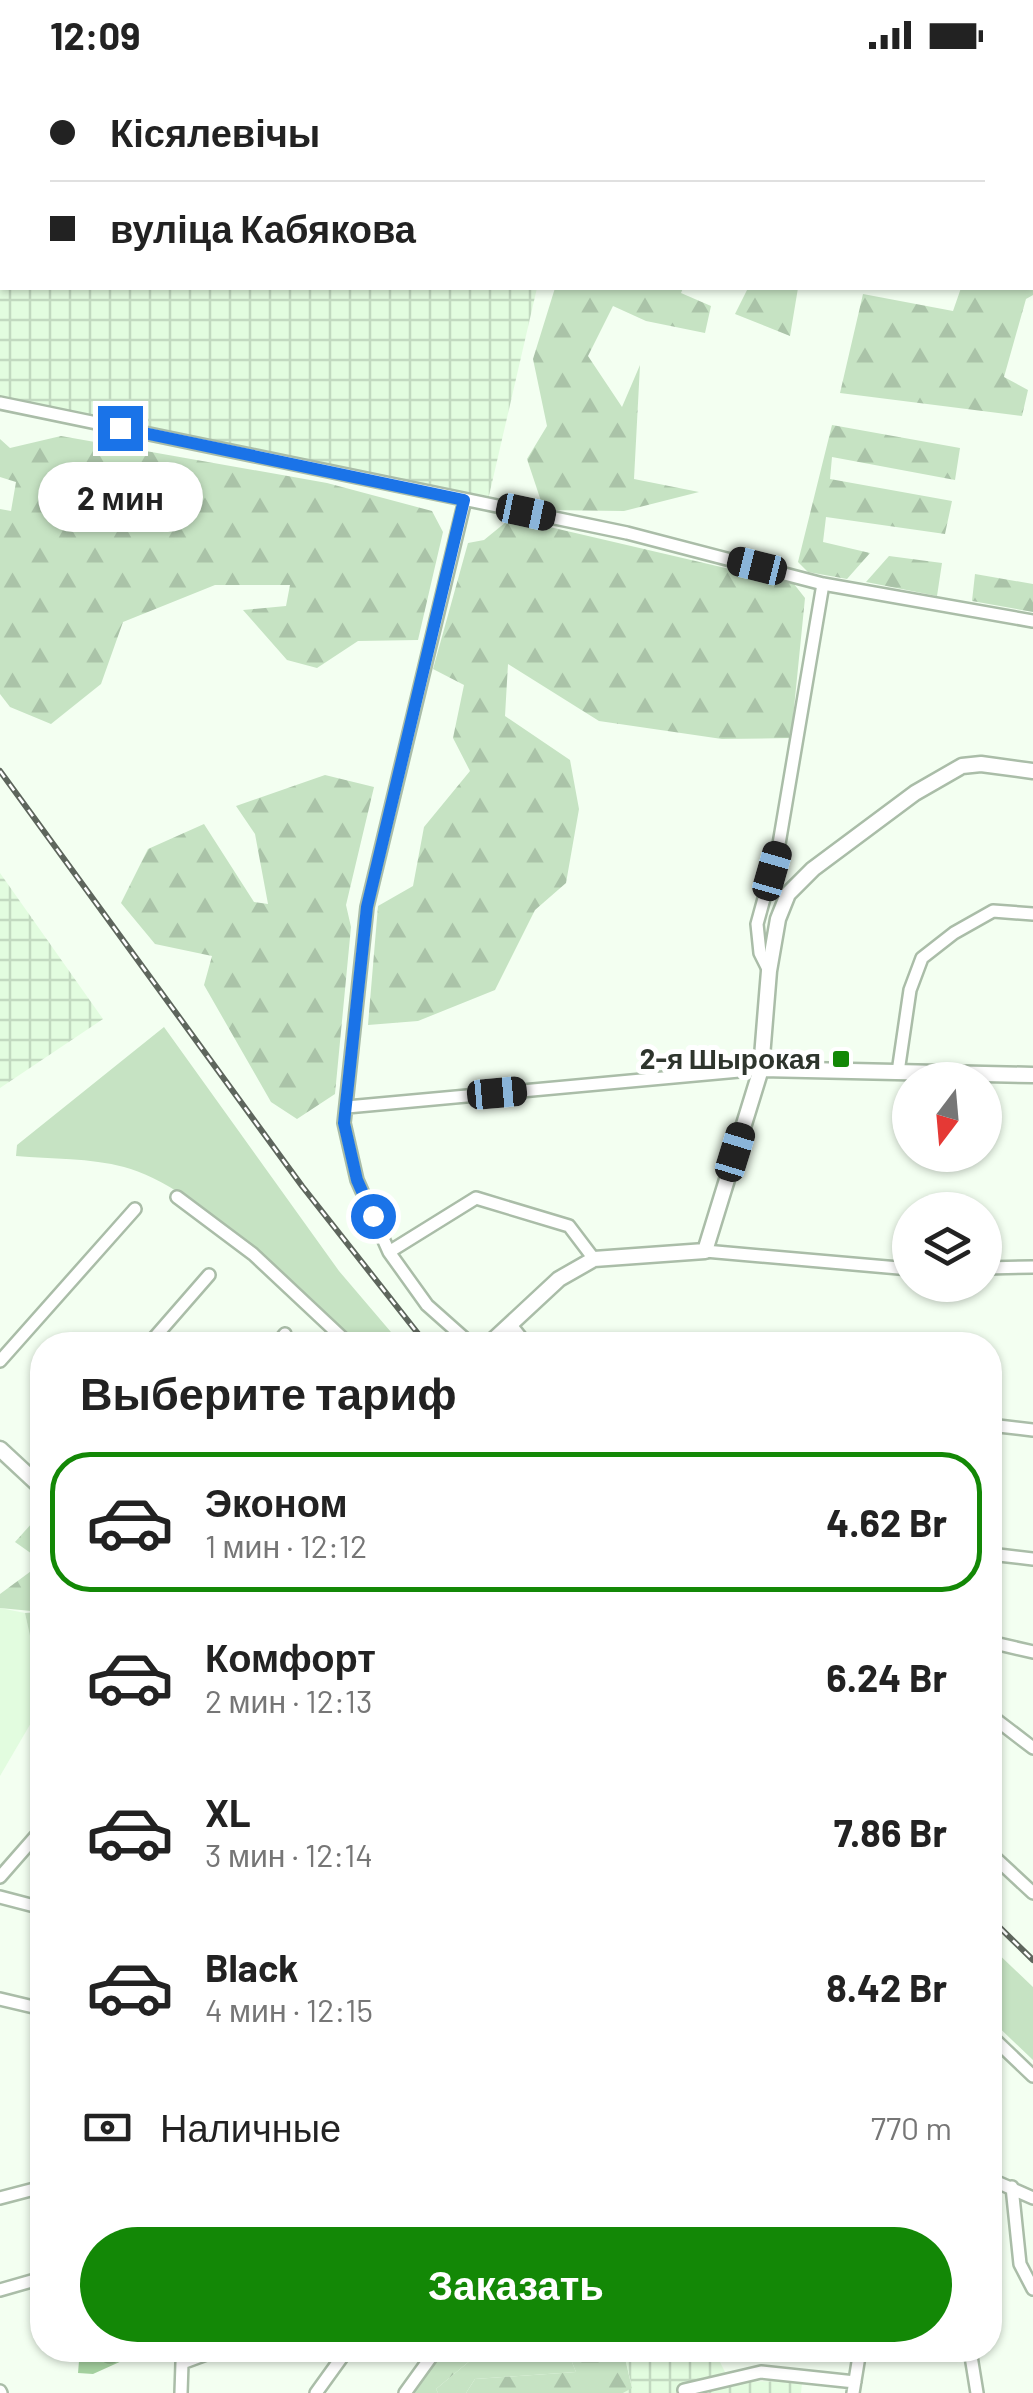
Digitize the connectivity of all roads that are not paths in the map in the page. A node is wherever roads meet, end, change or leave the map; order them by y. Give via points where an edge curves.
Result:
1 (0, 402) edge
2 (464, 500) junction
3 (824, 584) junction
4 (1033, 621) edge
5 (1033, 772) edge
6 (1033, 914) edge
7 (769, 972) junction
8 (899, 1062) edge
9 (761, 1069) junction
10 (892, 1072) edge
11 (1002, 1074) edge
12 (1033, 1075) edge
13 (347, 1107) junction
14 (177, 1197) dead end
15 (135, 1209) dead end
16 (705, 1251) junction
17 (389, 1252) junction
18 (594, 1258) junction
19 (1033, 1266) edge
20 (892, 1267) edge
21 (1002, 1267) edge
22 (209, 1275) dead end
23 (510, 1324) junction
24 (159, 1332) edge
25 (336, 1332) edge
26 (457, 1332) edge
27 (502, 1332) edge
28 (516, 1332) edge
29 (0, 1361) edge
30 (1002, 1426) edge
31 (1033, 1430) edge
32 (0, 1449) edge
33 (30, 1471) edge
34 (1002, 1555) edge
35 (1033, 1559) edge
36 (1002, 1645) edge
37 (1033, 1652) edge
38 (1002, 1725) edge
39 (1033, 1748) edge
40 (30, 1843) edge
41 (1002, 1864) edge
42 (0, 1877) edge
43 (1033, 1893) edge
44 (0, 1897) edge
45 (30, 1905) edge
46 (0, 1999) edge
47 (30, 2006) edge
48 (1002, 2046) edge
49 (1033, 2076) edge
50 (1002, 2183) edge
51 (1012, 2187) junction
52 (30, 2190) edge
53 (0, 2198) edge
54 (1033, 2198) edge
55 (30, 2281) edge
56 (1033, 2289) edge
57 (0, 2290) edge
58 (185, 2362) edge
59 (338, 2362) edge
60 (427, 2362) edge
61 (858, 2362) edge
62 (972, 2362) edge
63 (854, 2388) edge
64 (684, 2390) dead end
65 (181, 2393) edge
66 (316, 2393) edge
67 (405, 2393) edge
68 (977, 2393) edge

1 - 2 street
2 - 3 street
2 - 13 street via 367,907
3 - 4 street
3 - 7 street via 780,844 757,924
5 - 7 street via 962,766 812,868 788,894
6 - 8 street via 993,912 922,958
7 - 9 street
9 - 10 street
9 - 13 street
9 - 16 street
11 - 12 street
13 - 17 street via 352,1162
14 - 25 street via 253,1254
15 - 29 street
16 - 18 street
16 - 20 street
17 - 18 street via 476,1198 569,1226
17 - 26 street via 426,1304
18 - 23 street via 559,1279
19 - 21 street
22 - 24 street
23 - 27 street
23 - 28 street
30 - 31 street
32 - 33 street
34 - 35 street
36 - 37 street
38 - 39 street
40 - 42 street
41 - 43 street
44 - 45 street
46 - 47 street
48 - 49 street
50 - 51 street
51 - 54 street
51 - 56 street via 1020,2264
52 - 53 street
55 - 57 street
58 - 65 street
59 - 66 street
60 - 67 street
61 - 63 street
62 - 68 street
63 - 64 street via 761,2372

